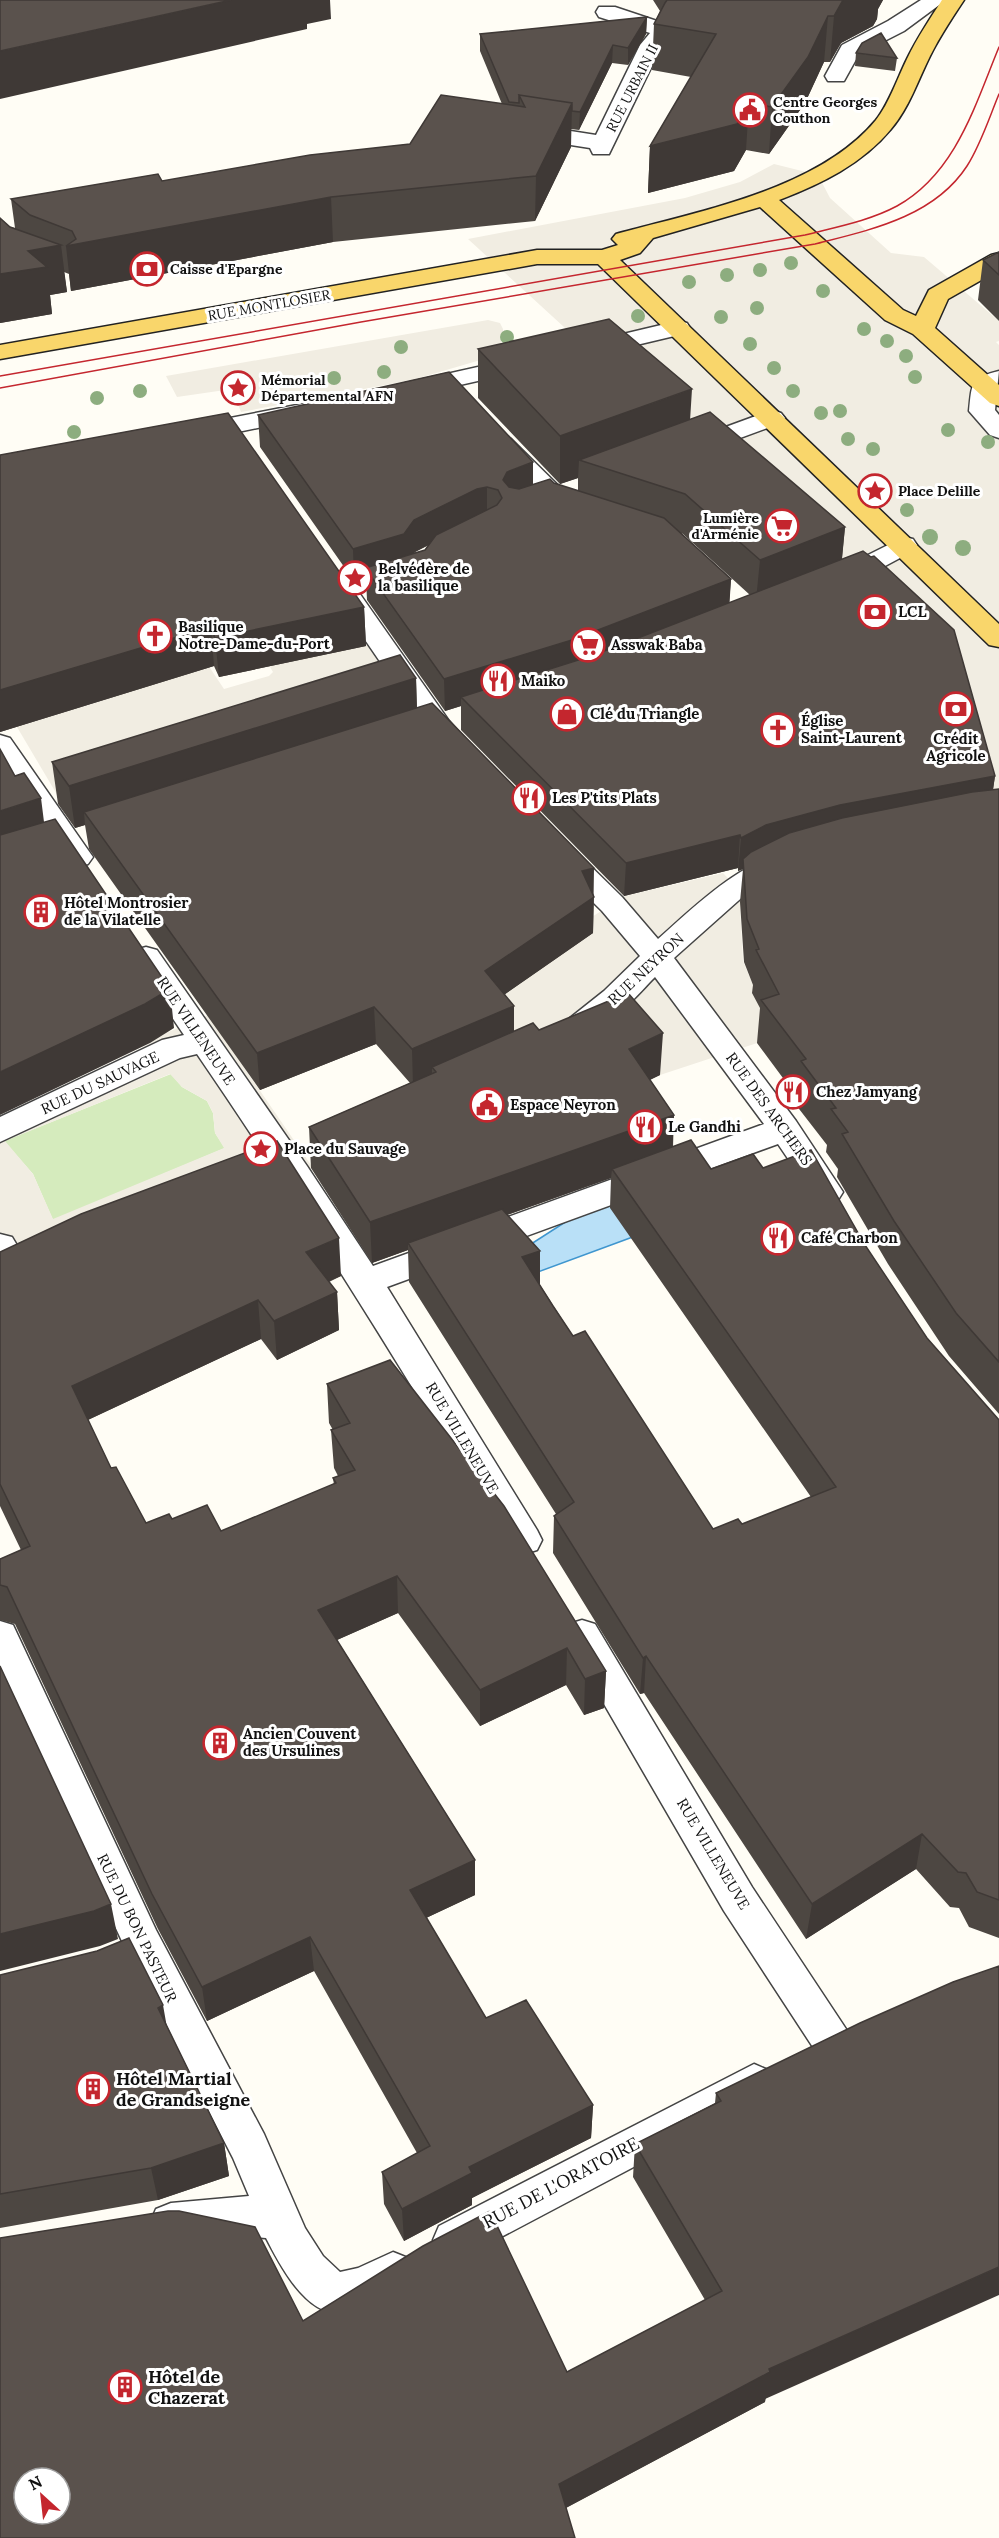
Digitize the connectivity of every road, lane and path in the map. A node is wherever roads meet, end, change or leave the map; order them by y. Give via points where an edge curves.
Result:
1 (733, 0) edge
2 (935, 0) edge
3 (952, 0) edge
4 (607, 12) dead end
5 (664, 31) junction
6 (837, 76) dead end
7 (501, 128) edge
8 (763, 198) junction
9 (645, 233) junction
10 (537, 257) junction
11 (604, 257) junction
12 (999, 260) edge
13 (678, 328) junction
14 (922, 329) junction
15 (0, 352) edge
16 (994, 386) edge
17 (388, 393) edge
18 (321, 408) edge
19 (772, 418) junction
20 (487, 428) edge
21 (999, 430) edge
22 (172, 437) edge
23 (666, 457) edge
24 (583, 487) dead end
25 (541, 501) junction
26 (593, 518) edge
27 (904, 545) junction
28 (328, 567) edge
29 (377, 586) edge
30 (807, 593) edge
31 (347, 595) junction
32 (999, 639) edge
33 (0, 744) edge
34 (470, 759) edge
35 (540, 833) edge
36 (80, 840) junction
37 (39, 853) edge
38 (811, 856) edge
39 (95, 882) edge
40 (128, 930) edge
41 (657, 957) junction
42 (554, 1039) edge
43 (203, 1042) junction
44 (785, 1129) junction
45 (0, 1130) edge
46 (298, 1152) junction
47 (251, 1171) edge
48 (839, 1214) edge
49 (44, 1256) edge
50 (5, 1264) edge
51 (365, 1282) junction
52 (544, 1572) edge
53 (562, 1603) edge
54 (0, 1636) edge
55 (821, 2051) joint
56 (279, 2219) junction
57 (133, 2227) edge

1 - 5 street, RUE URBAIN II
2 - 6 street via 850,50
3 - 8 main road via 899,102 882,126 844,159 818,175
4 - 5 street
5 - 7 street, RUE URBAIN II via 651,45 603,146
8 - 9 main road
8 - 14 main road via 894,315
9 - 10 main road, RUE MONTLOSIER via 612,233
9 - 11 main road, RUE MONTLOSIER via 632,248
10 - 11 main road, RUE MONTLOSIER
10 - 15 main road, RUE MONTLOSIER
11 - 13 main road
12 - 14 main road via 938,295
13 - 17 street via 555,357 452,390
13 - 19 main road
14 - 16 main road
16 - 21 street via 982,411
18 - 22 street via 236,436
19 - 23 street
19 - 27 main road
20 - 25 street
24 - 25 street
25 - 26 street
27 - 30 street via 852,575
27 - 32 main road
28 - 31 street
29 - 31 street
31 - 34 street via 439,727
33 - 36 street
35 - 41 street, RUE DES ARCHERS via 612,904
36 - 37 street
36 - 39 street
38 - 41 street, RUE NEYRON via 737,886
40 - 43 street, RUE VILLENEUVE
41 - 42 street, RUE NEYRON via 585,1023
41 - 44 street, RUE DES ARCHERS
43 - 45 street, RUE DU SAUVAGE via 173,1048
43 - 46 street, RUE VILLENEUVE
44 - 48 street, RUE DES ARCHERS
44 - 51 street via 511,1233
46 - 47 street
46 - 51 street, RUE VILLENEUVE
49 - 50 street
51 - 52 street, RUE VILLENEUVE
53 - 55 street, RUE VILLENEUVE via 738,1899
54 - 56 street, RUE DU BON PASTEUR via 130,1955 249,2148
55 - 56 street, RUE DE L'ORATOIRE via 363,2287 337,2293 317,2283 304,2268
56 - 57 street via 249,2216

